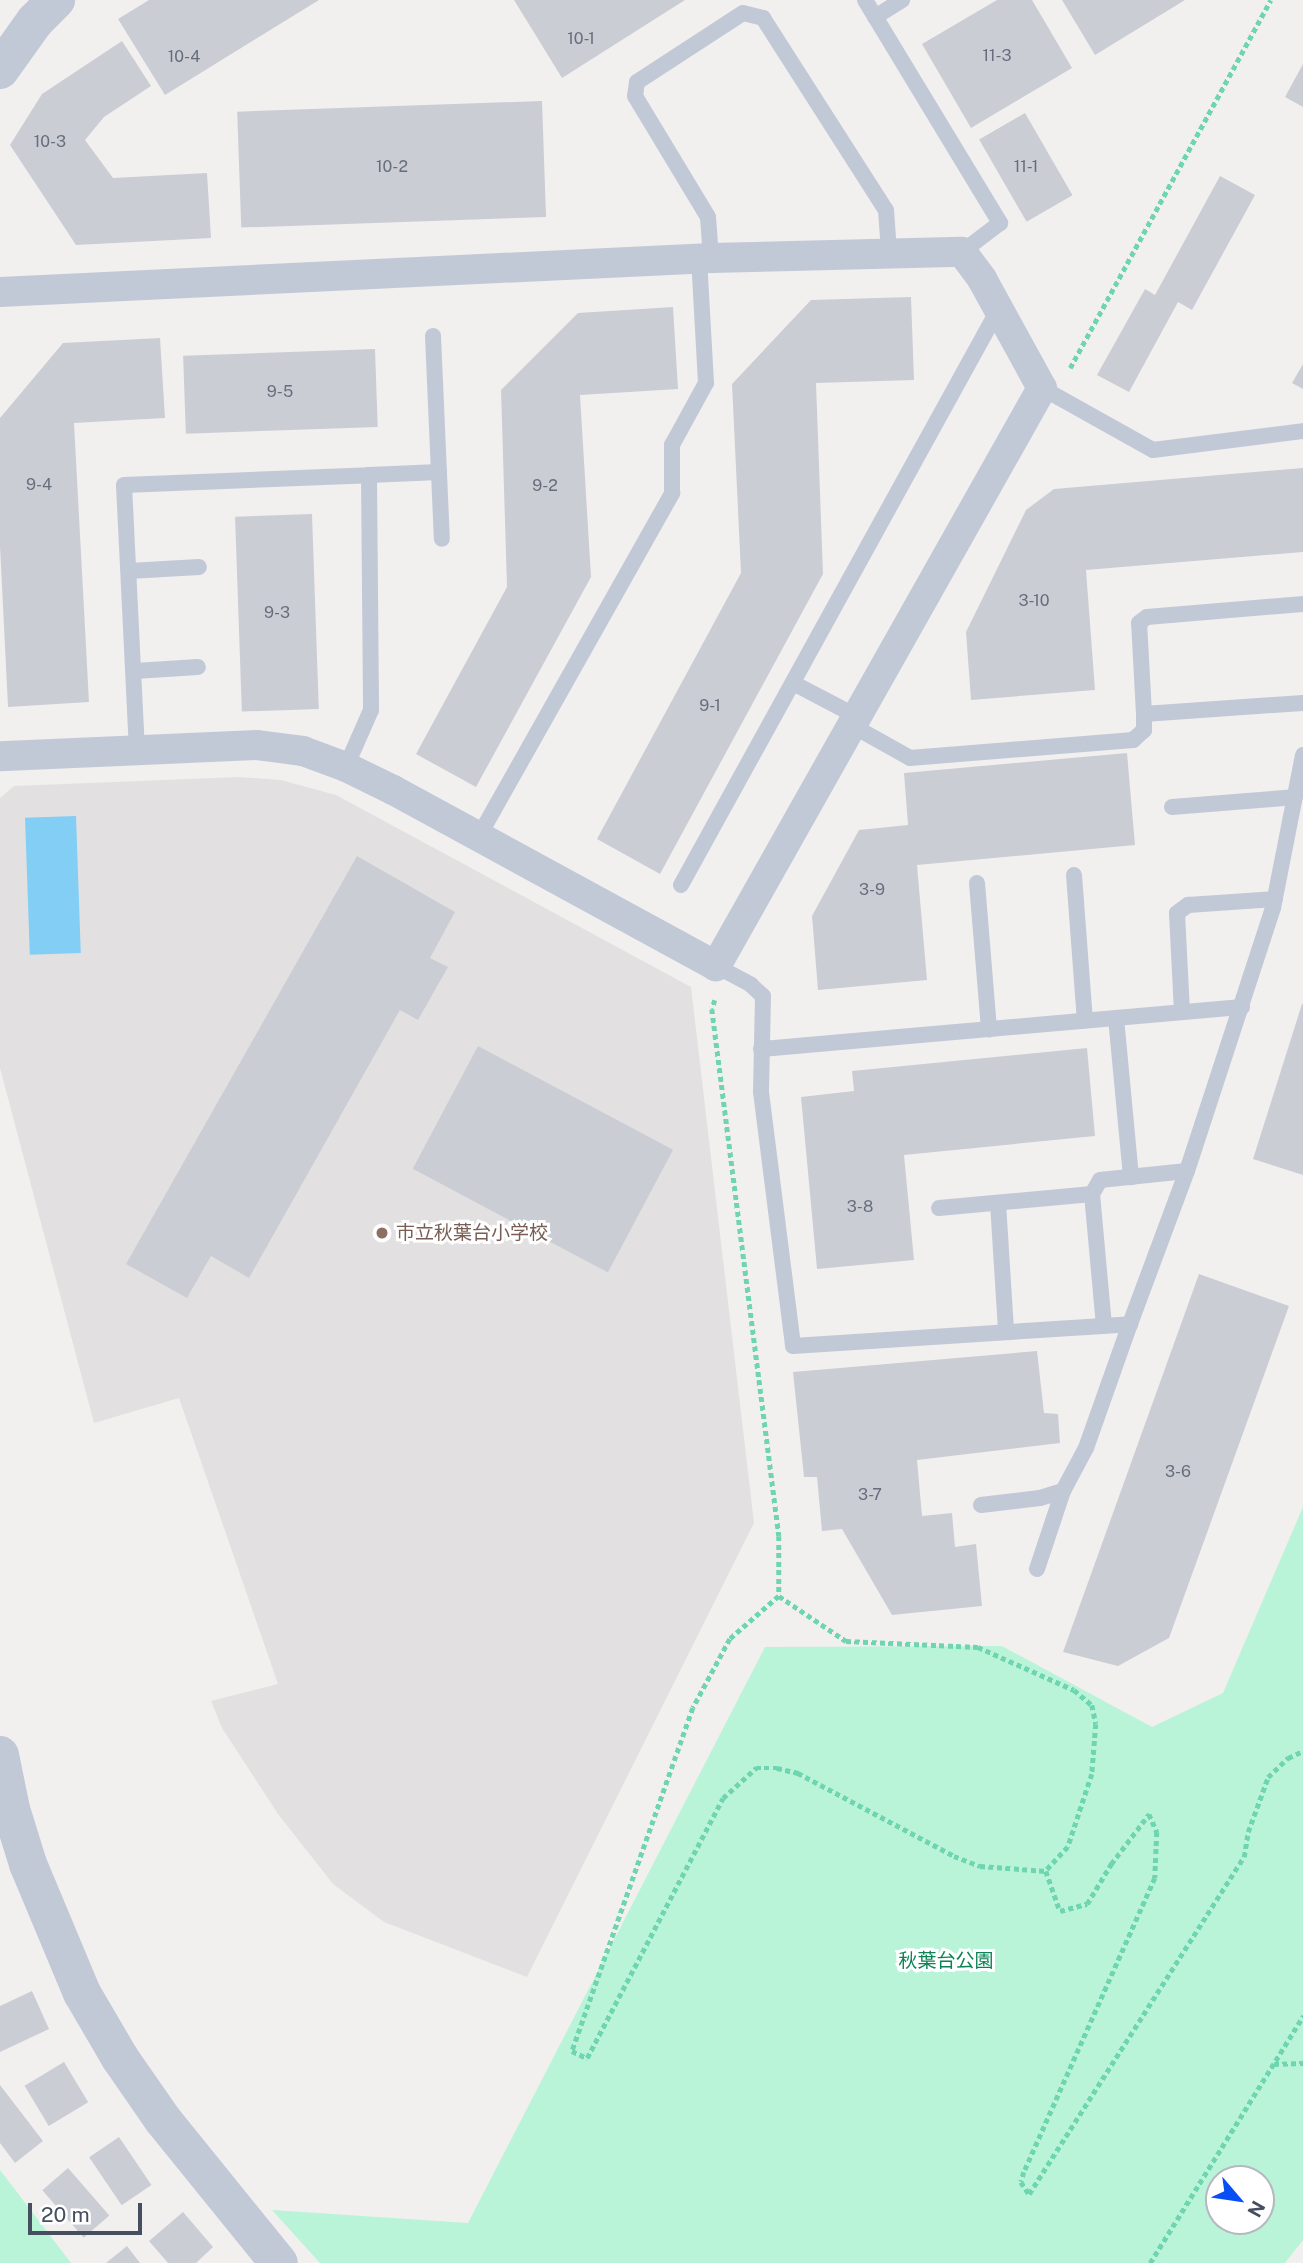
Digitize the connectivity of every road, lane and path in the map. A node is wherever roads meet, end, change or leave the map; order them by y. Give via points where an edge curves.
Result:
1 (865, 0) edge
2 (902, 0) edge
3 (1271, 0) edge
4 (39, 7) edge
5 (875, 17) junction
6 (0, 70) edge
7 (889, 252) junction
8 (962, 252) junction
9 (705, 259) junction
10 (0, 292) edge
11 (998, 310) junction
12 (433, 336) dead end
13 (1069, 371) dead end
14 (1042, 388) junction
15 (1303, 431) edge
16 (439, 472) junction
17 (369, 475) junction
18 (442, 539) dead end
19 (199, 567) dead end
20 (129, 571) junction
21 (1303, 604) edge
22 (198, 667) dead end
23 (135, 671) junction
24 (793, 682) junction
25 (1303, 703) edge
26 (1144, 715) junction
27 (855, 721) junction
28 (137, 751) junction
29 (1303, 755) edge
30 (0, 756) edge
31 (346, 767) junction
32 (1295, 797) junction
33 (1172, 807) dead end
34 (479, 836) junction
35 (1074, 875) dead end
36 (977, 883) dead end
37 (681, 886) dead end
38 (1275, 899) junction
39 (716, 965) junction
40 (716, 996) dead end
41 (1242, 1007) junction
42 (1182, 1012) junction
43 (1116, 1018) junction
44 (1085, 1021) junction
45 (989, 1030) junction
46 (761, 1049) junction
47 (1187, 1171) junction
48 (1131, 1177) junction
49 (1092, 1194) junction
50 (998, 1203) junction
51 (939, 1208) dead end
52 (1130, 1324) junction
53 (1104, 1325) junction
54 (1006, 1331) junction
55 (1063, 1491) junction
56 (981, 1504) dead end
57 (1037, 1569) dead end
58 (779, 1596) junction
59 (1303, 1751) edge
60 (0, 1755) edge
61 (1046, 1871) junction
62 (1303, 2016) edge
63 (1303, 2063) edge
64 (1273, 2064) junction
65 (279, 2263) edge
66 (1150, 2263) edge

1 - 5 lane
2 - 5 lane
3 - 13 path
4 - 6 street
5 - 8 lane via 1000,222
7 - 8 street
7 - 9 street
7 - 9 lane via 886,210 763,18 743,13 637,82 635,96 708,217
8 - 11 street
9 - 10 street
9 - 34 lane via 706,383 672,445 672,493
11 - 14 street
11 - 24 lane
12 - 16 lane
14 - 15 lane via 1153,450
14 - 27 street
16 - 17 lane
16 - 18 lane
17 - 20 lane via 124,485
17 - 31 lane via 371,710
19 - 20 lane
20 - 23 lane
21 - 26 lane via 1147,617 1139,623
22 - 23 lane
23 - 28 lane
24 - 27 lane
24 - 37 lane
25 - 26 lane
26 - 27 lane via 1144,730 1133,740 910,758
27 - 39 street
28 - 30 street
28 - 31 street via 281,746
29 - 32 lane
31 - 34 street
32 - 33 lane
32 - 38 lane
34 - 39 street
35 - 44 lane
36 - 45 lane
38 - 41 lane
38 - 42 lane via 1188,905 1177,913
39 - 46 lane via 763,996
40 - 58 path via 712,1009 779,1536
41 - 42 lane
41 - 47 lane
42 - 43 lane
43 - 44 lane
43 - 48 lane
44 - 45 lane
45 - 46 lane
46 - 54 lane via 761,1092 793,1346
47 - 48 lane
47 - 52 lane
48 - 49 lane via 1100,1180
49 - 50 lane
49 - 53 lane
50 - 51 lane
50 - 54 lane
52 - 53 lane
52 - 55 lane via 1086,1448
53 - 54 lane
55 - 56 lane via 1040,1499
55 - 57 lane
58 - 61 path via 846,1641 978,1647 1074,1690 1092,1705 1096,1724 1093,1774 1068,1847
58 - 61 path via 730,1639 693,1708 572,2052 587,2058 723,1798 756,1768 798,1773 980,1866
59 - 61 path via 1268,1777 1244,1857 1029,2193 1021,2182 1024,2172 1155,1878 1157,1832 1149,1814 1087,1904 1060,1911
60 - 65 street via 28,1864 82,1993 163,2120
62 - 64 path
63 - 64 path
64 - 66 path

